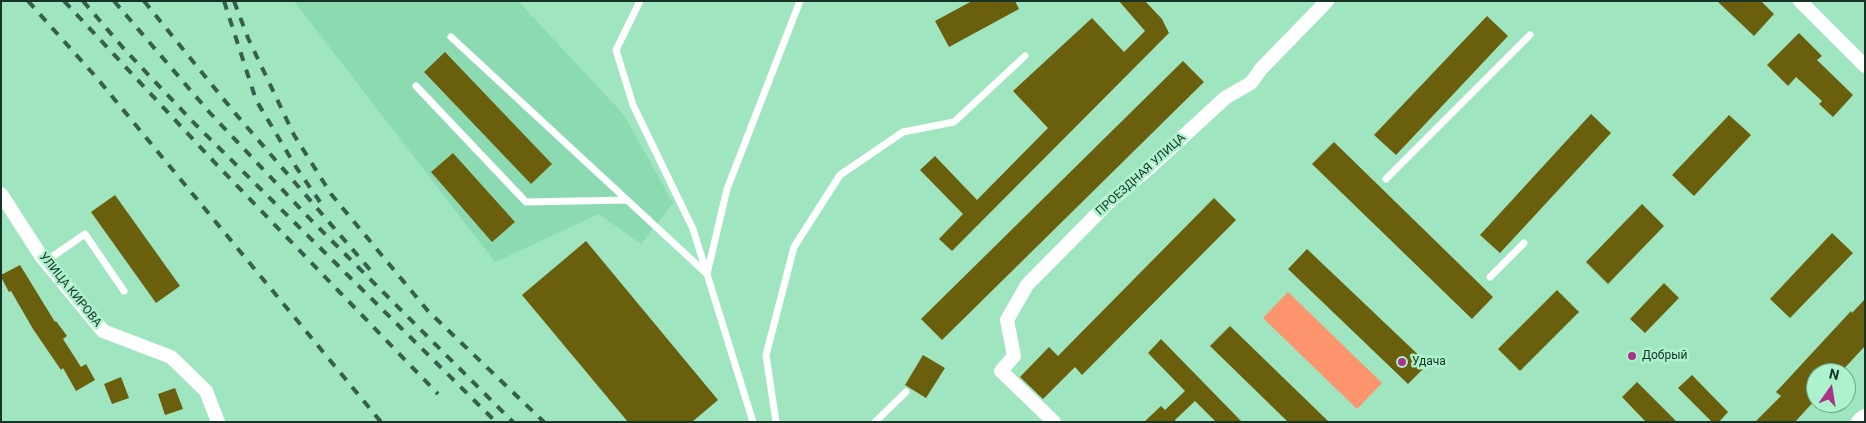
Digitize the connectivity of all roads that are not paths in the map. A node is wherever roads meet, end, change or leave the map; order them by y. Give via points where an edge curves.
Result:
1 (640, 1) edge
2 (800, 1) edge
3 (1327, 1) edge
4 (1800, 1) edge
5 (1530, 35) dead end
6 (451, 37) dead end
7 (1025, 56) dead end
8 (1865, 66) edge
9 (416, 86) dead end
10 (1386, 179) dead end
11 (1, 194) edge
12 (627, 200) junction
13 (1524, 243) dead end
14 (46, 262) junction
15 (707, 274) junction
16 (1490, 277) dead end
17 (124, 291) dead end
18 (906, 392) dead end
19 (1865, 418) edge
20 (218, 422) edge
21 (753, 422) edge
22 (776, 422) edge
23 (875, 422) edge
24 (1054, 422) edge
25 (1860, 422) edge

1 - 15 lane via 616,50 633,105 693,229
2 - 15 lane via 727,189
3 - 24 street, ПРОЕЗДНАЯ УЛИЦА via 1251,83 1225,98 1108,203 1027,285 1007,320 1014,356 1001,371
4 - 8 street
5 - 10 lane
6 - 12 lane
7 - 22 lane via 954,122 903,132 840,175 794,247 766,355
9 - 12 lane via 526,202
11 - 14 street, УЛИЦА КИРОВА
12 - 15 lane
13 - 16 lane
14 - 17 lane via 85,234
14 - 20 street, УЛИЦА КИРОВА via 103,331 171,357 206,391
15 - 21 lane
18 - 23 lane
19 - 25 street

